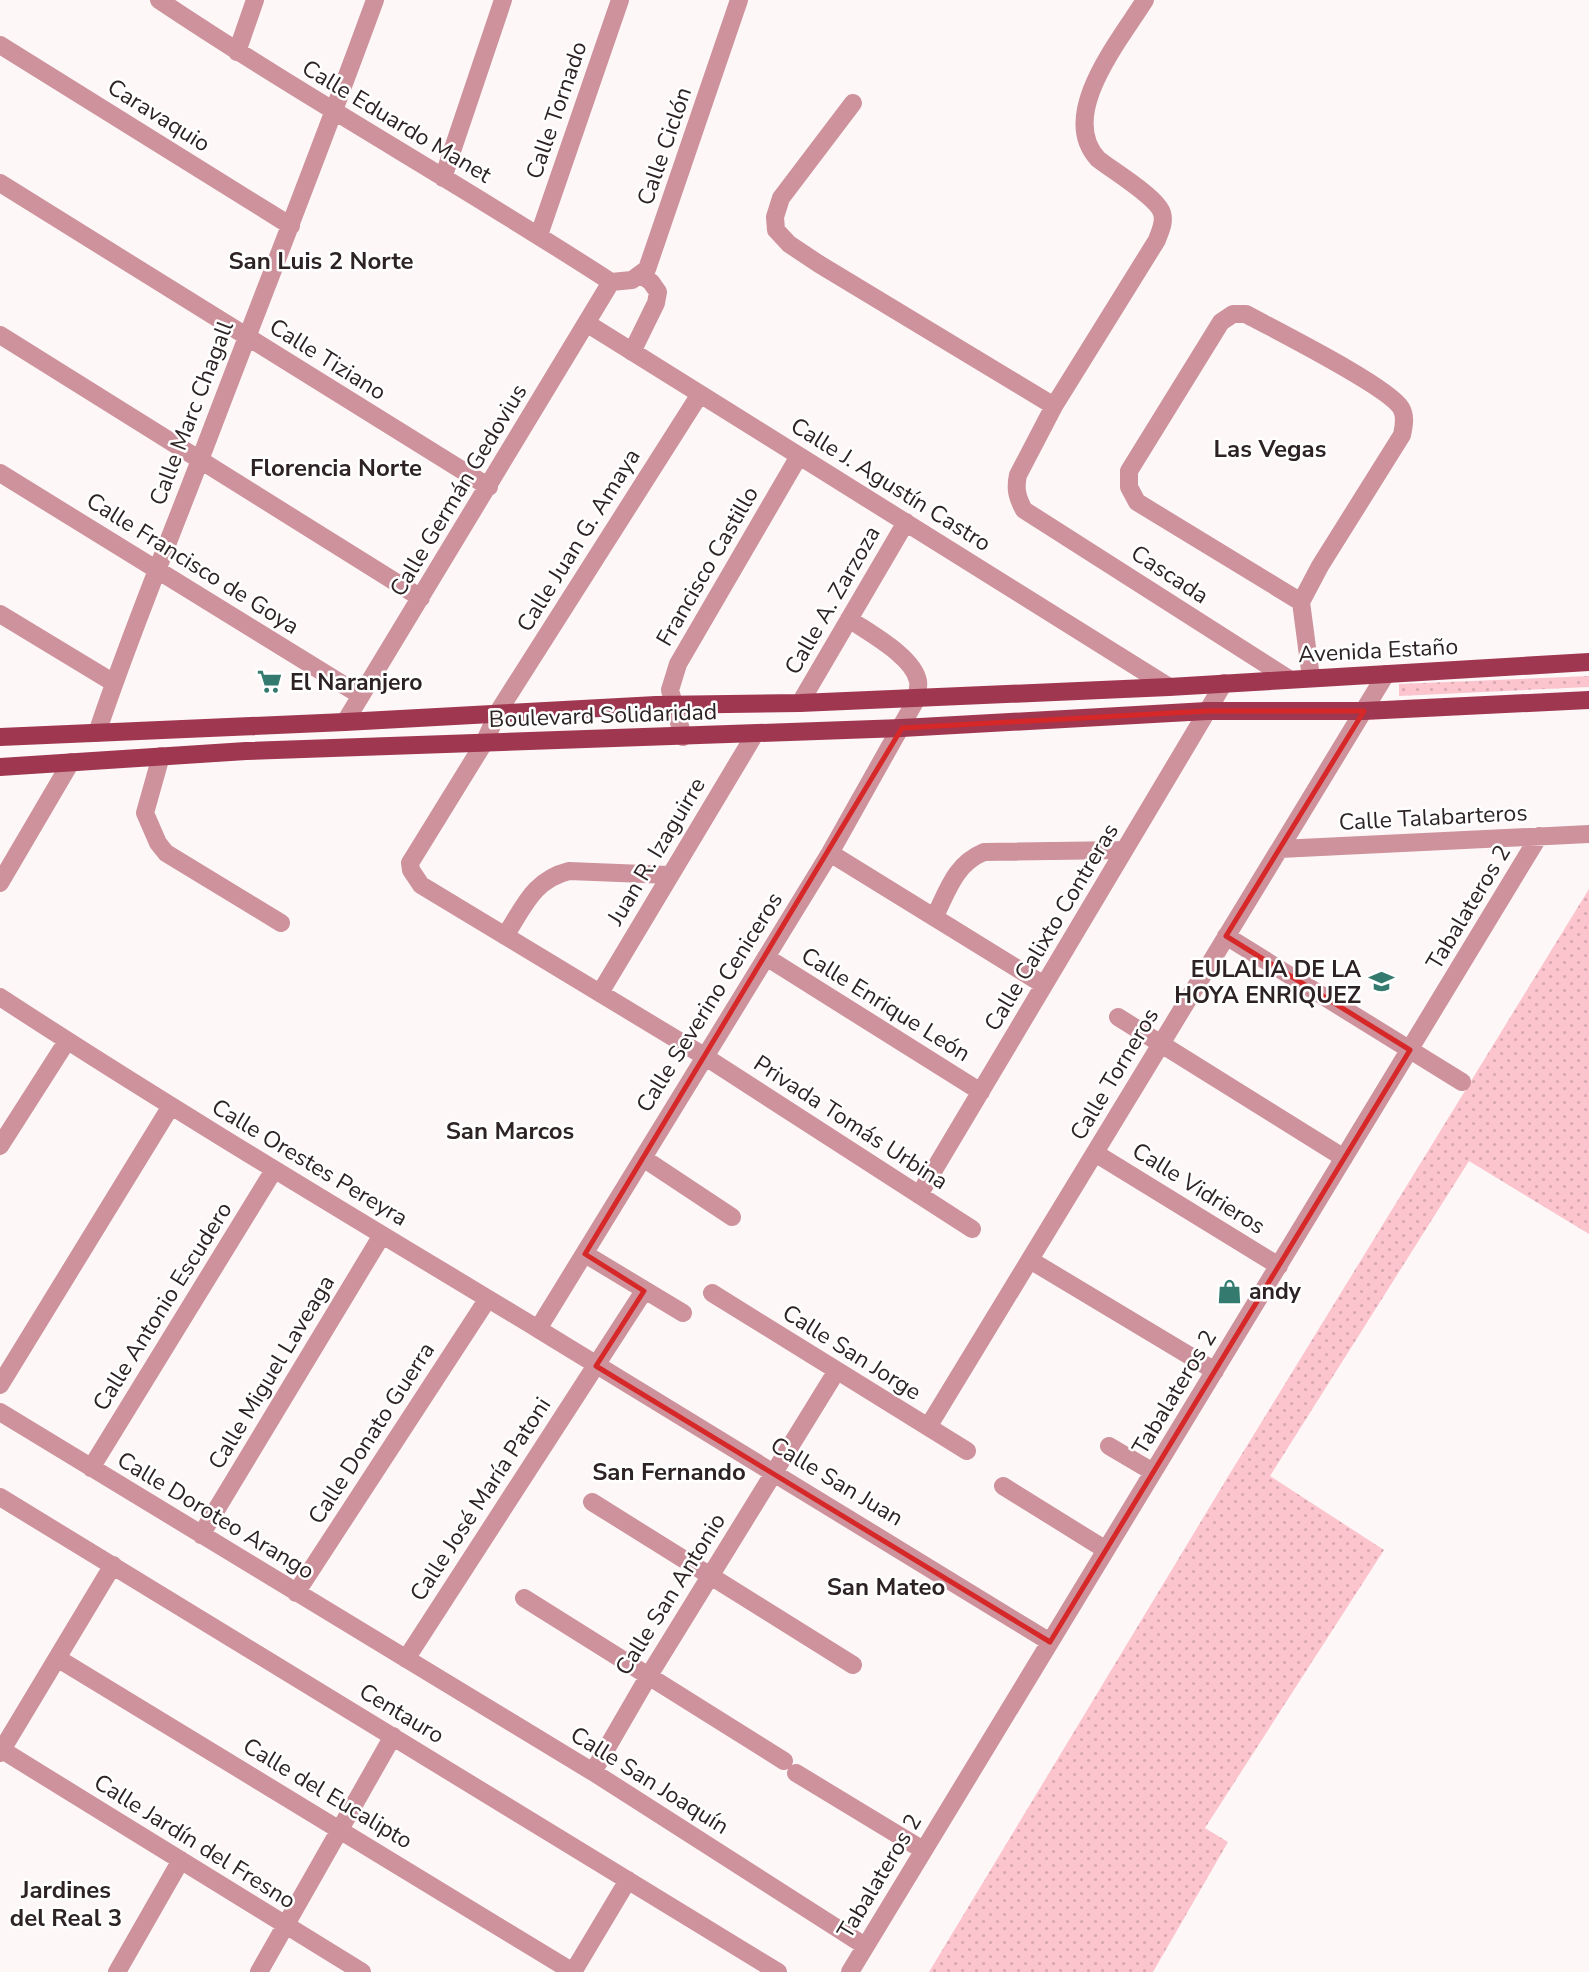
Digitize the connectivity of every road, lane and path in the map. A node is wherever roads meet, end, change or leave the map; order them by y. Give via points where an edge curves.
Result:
1 (159, 0) edge
2 (255, 0) edge
3 (375, 0) edge
4 (503, 0) edge
5 (620, 0) edge
6 (739, 0) edge
7 (1145, 0) edge
8 (0, 45) edge
9 (237, 52) junction
10 (853, 103) dead end
11 (334, 113) junction
12 (443, 178) junction
13 (0, 183) edge
14 (291, 226) junction
15 (539, 235) junction
16 (641, 275) junction
17 (611, 282) junction
18 (588, 324) junction
19 (0, 335) edge
20 (245, 337) junction
21 (632, 352) junction
22 (700, 394) junction
23 (1054, 406) junction
24 (799, 456) junction
25 (200, 460) junction
26 (0, 473) edge
27 (489, 487) junction
28 (906, 522) junction
29 (157, 570) junction
30 (421, 598) junction
31 (1301, 602) junction
32 (0, 614) edge
33 (849, 619) junction
34 (1589, 662) edge
35 (1386, 674) junction
36 (1311, 678) junction
37 (1289, 679) junction
38 (114, 683) junction
39 (1224, 683) junction
40 (1169, 687) junction
41 (360, 695) junction
42 (917, 698) junction
43 (1589, 700) edge
44 (800, 703) junction
45 (674, 705) junction
46 (1364, 710) junction
47 (498, 712) junction
48 (1207, 712) junction
49 (345, 722) junction
50 (244, 726) junction
51 (902, 728) junction
52 (97, 733) junction
53 (755, 734) junction
54 (26, 735) junction
55 (0, 737) edge
56 (683, 737) junction
57 (484, 743) junction
58 (246, 751) junction
59 (161, 756) junction
60 (71, 762) junction
61 (26, 766) junction
62 (0, 767) edge
63 (1589, 834) edge
64 (1539, 836) junction
65 (1280, 849) junction
66 (1124, 850) junction
67 (830, 853) junction
68 (669, 875) junction
69 (0, 883) edge
70 (935, 916) junction
71 (281, 923) dead end
72 (505, 936) junction
73 (1226, 936) junction
74 (766, 957) junction
75 (1044, 985) junction
76 (600, 993) junction
77 (0, 997) edge
78 (1118, 1017) dead end
79 (67, 1041) junction
80 (1161, 1043) junction
81 (1409, 1050) junction
82 (704, 1056) junction
83 (1462, 1082) dead end
84 (981, 1092) junction
85 (171, 1106) junction
86 (0, 1146) edge
87 (1094, 1153) junction
88 (643, 1158) junction
89 (1344, 1158) junction
90 (274, 1170) junction
91 (919, 1195) junction
92 (732, 1217) dead end
93 (972, 1229) dead end
94 (382, 1235) junction
95 (585, 1254) junction
96 (1030, 1260) junction
97 (1279, 1266) junction
98 (644, 1291) junction
99 (712, 1293) dead end
100 (487, 1300) junction
101 (683, 1314) dead end
102 (538, 1329) junction
103 (596, 1366) junction
104 (1214, 1371) junction
105 (836, 1372) junction
106 (0, 1385) edge
107 (0, 1412) edge
108 (928, 1427) junction
109 (1109, 1446) dead end
110 (967, 1451) dead end
111 (91, 1468) junction
112 (774, 1472) junction
113 (1153, 1472) junction
114 (1003, 1486) dead end
115 (0, 1497) edge
116 (592, 1502) dead end
117 (201, 1535) junction
118 (1106, 1550) junction
119 (113, 1565) junction
120 (710, 1578) junction
121 (296, 1593) junction
122 (523, 1598) dead end
123 (1050, 1642) junction
124 (57, 1658) junction
125 (406, 1659) junction
126 (853, 1665) dead end
127 (648, 1677) junction
128 (393, 1736) junction
129 (1, 1751) edge
130 (593, 1772) junction
131 (340, 1828) junction
132 (923, 1850) junction
133 (181, 1860) junction
134 (628, 1880) junction
135 (285, 1926) junction
136 (866, 1946) junction
137 (117, 1972) edge
138 (258, 1972) edge
139 (362, 1972) edge
140 (573, 1972) edge
141 (778, 1972) edge
142 (850, 1972) edge

1 - 9 street, Calle Eduardo Manet
2 - 9 street
3 - 11 street, Calle Marc Chagall
4 - 12 street
5 - 15 street, Calle Tornado
6 - 16 street, Calle Ciclón via 651,261
7 - 23 street via 1091,87 1084,122 1091,151 1154,201 1162,211 1163,223 1157,240
8 - 14 street, Caravaquio
9 - 11 street, Calle Eduardo Manet
10 - 23 street via 781,198 776,230 819,264
11 - 12 street, Calle Eduardo Manet
11 - 14 street, Calle Marc Chagall
12 - 15 street, Calle Eduardo Manet
13 - 20 street, Calle Tiziano
14 - 20 street, Calle Marc Chagall
15 - 17 street, Calle Eduardo Manet
16 - 17 street
16 - 21 street via 658,292
17 - 18 street, Calle Germán Gedovius
18 - 21 street, Calle J. Agustín Castro
18 - 27 street, Calle Germán Gedovius
19 - 25 street
20 - 25 street, Calle Marc Chagall
20 - 27 street, Calle Tiziano
21 - 22 street, Calle J. Agustín Castro
22 - 24 street, Calle J. Agustín Castro
22 - 47 street, Calle Juan G. Amaya
23 - 37 street, Cascada via 1018,475 1017,498 1024,510
24 - 28 street, Calle J. Agustín Castro
24 - 45 street, Francisco Castillo via 678,664 670,690
25 - 29 street, Calle Marc Chagall
25 - 30 street
26 - 29 street, Calle Francisco de Goya
27 - 30 street, Calle Germán Gedovius
28 - 33 street, Calle A. Zarzoza
28 - 40 street, Calle J. Agustín Castro
29 - 38 street, Calle Marc Chagall
29 - 41 street, Calle Francisco de Goya
30 - 41 street, Calle Germán Gedovius
31 - 31 street via 1405,423 1401,408 1376,387 1246,314 1233,314 1221,322 1129,471 1129,487 1137,502
31 - 36 street
32 - 38 street
33 - 42 street via 913,668
33 - 44 street, Calle A. Zarzoza
34 - 35 main road, Avenida Estaño
35 - 36 main road, Avenida Estaño
35 - 46 street, Calle Torneros
36 - 37 main road, Avenida Estaño
37 - 39 main road, Avenida Estaño
38 - 52 street, Calle Marc Chagall
39 - 40 main road, Avenida Estaño
39 - 48 street, Calle Calixto Contreras
40 - 42 main road, Boulevard Solidaridad
41 - 49 street, Calle Germán Gedovius
42 - 44 main road, Boulevard Solidaridad
42 - 51 street, Calle Severino Ceniceros
43 - 46 main road
44 - 45 main road, Boulevard Solidaridad
45 - 47 main road, Boulevard Solidaridad
45 - 56 street, Francisco Castillo
46 - 48 main road
46 - 65 street, Calle Torneros
47 - 49 main road, Boulevard Solidaridad
47 - 57 street, Calle Juan G. Amaya
48 - 51 main road, Boulevard Solidaridad
48 - 66 street, Calle Calixto Contreras
49 - 50 main road, Boulevard Solidaridad
50 - 52 main road, Boulevard Solidaridad
50 - 58 main road
51 - 53 main road, Boulevard Solidaridad
51 - 67 street, Calle Severino Ceniceros
52 - 54 main road, Boulevard Solidaridad
53 - 56 main road, Boulevard Solidaridad
53 - 68 street, Juan R. Izaguirre
54 - 55 main road, Boulevard Solidaridad
54 - 61 main road
56 - 57 main road, Boulevard Solidaridad
57 - 58 main road, Boulevard Solidaridad
57 - 72 street, Calle Juan G. Amaya via 410,863 421,885
58 - 59 main road, Boulevard Solidaridad
59 - 60 main road, Boulevard Solidaridad
59 - 71 street via 145,813 158,843 166,853
60 - 61 main road, Boulevard Solidaridad
60 - 69 street
61 - 62 main road, Boulevard Solidaridad
63 - 64 street, Calle Talabarteros
64 - 65 street, Calle Talabarteros
64 - 81 street, Tabalateros 2
65 - 73 street, Calle Torneros
66 - 70 street via 984,852 960,867
66 - 75 street, Calle Calixto Contreras
67 - 70 street
67 - 74 street, Calle Severino Ceniceros
68 - 72 street via 569,871 553,875 539,884
68 - 76 street, Juan R. Izaguirre
70 - 75 street
72 - 76 street, Privada Tomás Urbina
73 - 80 street, Calle Torneros
73 - 81 street
74 - 82 street, Calle Severino Ceniceros
74 - 84 street, Calle Enrique León
75 - 84 street, Calle Calixto Contreras
76 - 82 street, Privada Tomás Urbina
77 - 79 street, Calle Orestes Pereyra
78 - 80 street
79 - 85 street, Calle Orestes Pereyra
79 - 86 street
80 - 87 street, Calle Torneros
80 - 89 street
81 - 83 street
81 - 89 street, Tabalateros 2
82 - 88 street, Calle Severino Ceniceros
82 - 91 street, Privada Tomás Urbina
84 - 91 street, Calle Calixto Contreras
85 - 90 street, Calle Orestes Pereyra
85 - 106 street
87 - 96 street, Calle Torneros
87 - 97 street, Calle Vidrieros
88 - 92 street
88 - 95 street, Calle Severino Ceniceros
89 - 97 street, Tabalateros 2
90 - 94 street, Calle Orestes Pereyra
90 - 111 street, Calle Antonio Escudero
91 - 93 street, Privada Tomás Urbina
94 - 100 street, Calle Orestes Pereyra
94 - 117 street, Calle Miguel Laveaga
95 - 98 street
95 - 102 street, Calle Severino Ceniceros
96 - 104 street
96 - 108 street, Calle Torneros
97 - 104 street, Tabalateros 2
98 - 101 street
98 - 103 street, Calle José María Patoni
99 - 105 street, Calle San Jorge
100 - 102 street, Calle Orestes Pereyra
100 - 121 street, Calle Donato Guerra
102 - 103 street, Calle Orestes Pereyra
103 - 112 street, Calle San Juan
103 - 125 street, Calle José María Patoni
104 - 113 street, Tabalateros 2
105 - 108 street, Calle San Jorge
105 - 112 street, Calle San Antonio
107 - 111 street, Calle Doroteo Arango
108 - 110 street, Calle San Jorge
109 - 113 street
111 - 117 street, Calle Doroteo Arango
112 - 120 street, Calle San Antonio
112 - 123 street, Calle San Juan
113 - 118 street, Tabalateros 2
114 - 118 street
115 - 119 street, Centauro
116 - 120 street
117 - 121 street, Calle Doroteo Arango
118 - 123 street, Tabalateros 2
119 - 124 street
119 - 128 street, Centauro
120 - 126 street
120 - 127 street, Calle San Antonio
121 - 125 street, Calle Doroteo Arango
122 - 127 street
123 - 132 street, Tabalateros 2
124 - 129 street
124 - 131 street, Calle del Eucalipto
125 - 130 street, Calle San Joaquín
127 - 130 street, Calle San Antonio
127 - 132 street
128 - 131 street
128 - 134 street, Centauro
129 - 133 street, Calle Jardín del Fresno
130 - 136 street, Calle San Joaquín
131 - 135 street
131 - 140 street, Calle del Eucalipto
132 - 136 street, Tabalateros 2
133 - 135 street, Calle Jardín del Fresno
133 - 137 street
134 - 140 street
134 - 141 street, Centauro
135 - 138 street
135 - 139 street, Calle Jardín del Fresno
136 - 142 street, Tabalateros 2

